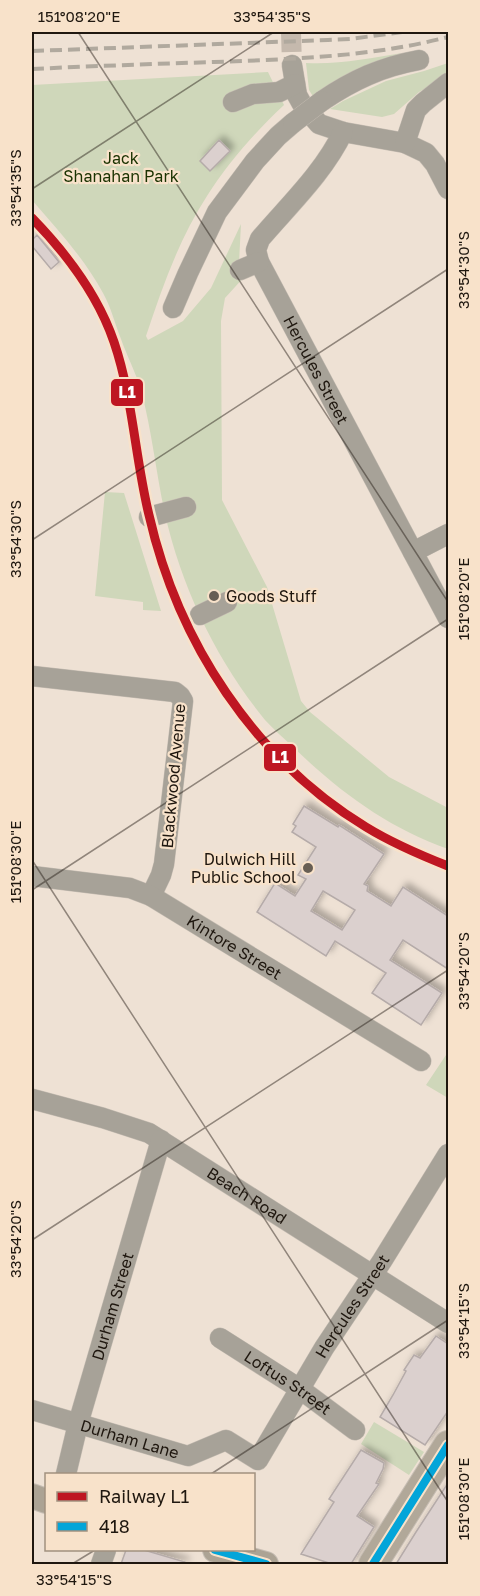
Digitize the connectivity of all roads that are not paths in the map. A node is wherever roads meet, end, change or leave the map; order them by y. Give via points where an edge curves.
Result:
1 (419, 60) dead end
2 (292, 65) tunnel mouth
3 (448, 82) edge
4 (295, 84) junction
5 (233, 102) dead end
6 (343, 132) junction
7 (405, 144) junction
8 (448, 189) edge
9 (259, 262) junction
10 (240, 270) dead end
11 (173, 308) dead end
12 (186, 507) dead end
13 (149, 517) dead end
14 (448, 534) edge
15 (414, 552) junction
16 (227, 602) dead end
17 (200, 615) dead end
18 (448, 618) edge
19 (32, 676) edge
20 (32, 876) edge
21 (150, 896) junction
22 (421, 1061) dead end
23 (32, 1099) edge
24 (161, 1140) junction
25 (448, 1154) edge
26 (373, 1275) junction
27 (448, 1323) edge
28 (220, 1338) dead end
29 (300, 1389) junction
30 (32, 1410) edge
31 (78, 1424) junction
32 (355, 1430) dead end
33 (448, 1445) edge
34 (258, 1460) joint
35 (66, 1473) edge
36 (219, 1551) edge
37 (266, 1564) edge
38 (374, 1564) edge

1 - 11 street, bridge via 377,71 344,86 293,123 255,161 217,212
2 - 4 street
3 - 7 street via 416,111
4 - 5 street via 279,92 253,94
4 - 6 street via 302,104 315,120
6 - 7 street
6 - 9 street via 325,164 260,239 256,250
7 - 8 street via 426,153
9 - 10 street
9 - 15 street, Hercules Street
12 - 13 street
14 - 15 street
15 - 18 street, Hercules Street
16 - 17 street
19 - 21 street, Blackwood Avenue via 175,692 183,701 164,864
20 - 21 street, Kintore Street via 130,888
21 - 22 street, Kintore Street
23 - 24 street, Beach Road via 133,1127
24 - 26 street, Beach Road
24 - 31 street, Durham Street
25 - 26 street, Hercules Street
26 - 27 street, Beach Road
26 - 29 street, Hercules Street
28 - 29 street, Loftus Street
29 - 32 street, Loftus Street
29 - 34 street, Hercules Street
30 - 31 street, Durham Lane
31 - 34 street, Durham Lane via 188,1456 226,1440
31 - 35 street, Durham Street
33 - 38 highway
36 - 37 main road

